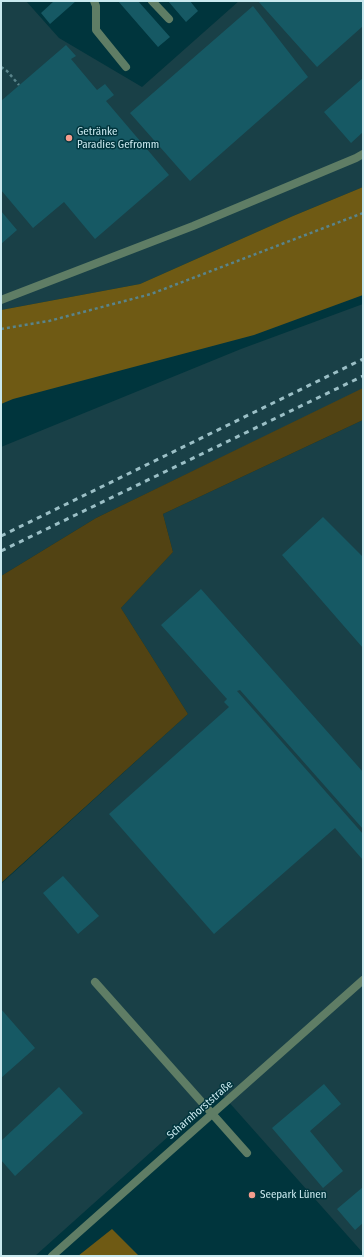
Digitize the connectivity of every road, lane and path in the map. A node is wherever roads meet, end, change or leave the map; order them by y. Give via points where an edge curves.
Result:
1 (94, 1) edge
2 (152, 1) edge
3 (169, 19) dead end
4 (1, 67) edge
5 (126, 67) dead end
6 (19, 85) dead end
7 (363, 154) edge
8 (363, 213) edge
9 (1, 300) edge
10 (1, 329) edge
11 (363, 980) edge
12 (95, 982) dead end
13 (212, 1114) junction
14 (247, 1153) dead end
15 (52, 1256) edge

1 - 5 street via 96,30
2 - 3 street
4 - 6 path
7 - 9 street via 200,223
8 - 10 path via 151,294 49,321
11 - 13 street, Scharnhorststraße
12 - 13 street
13 - 14 street
13 - 15 street, Scharnhorststraße

